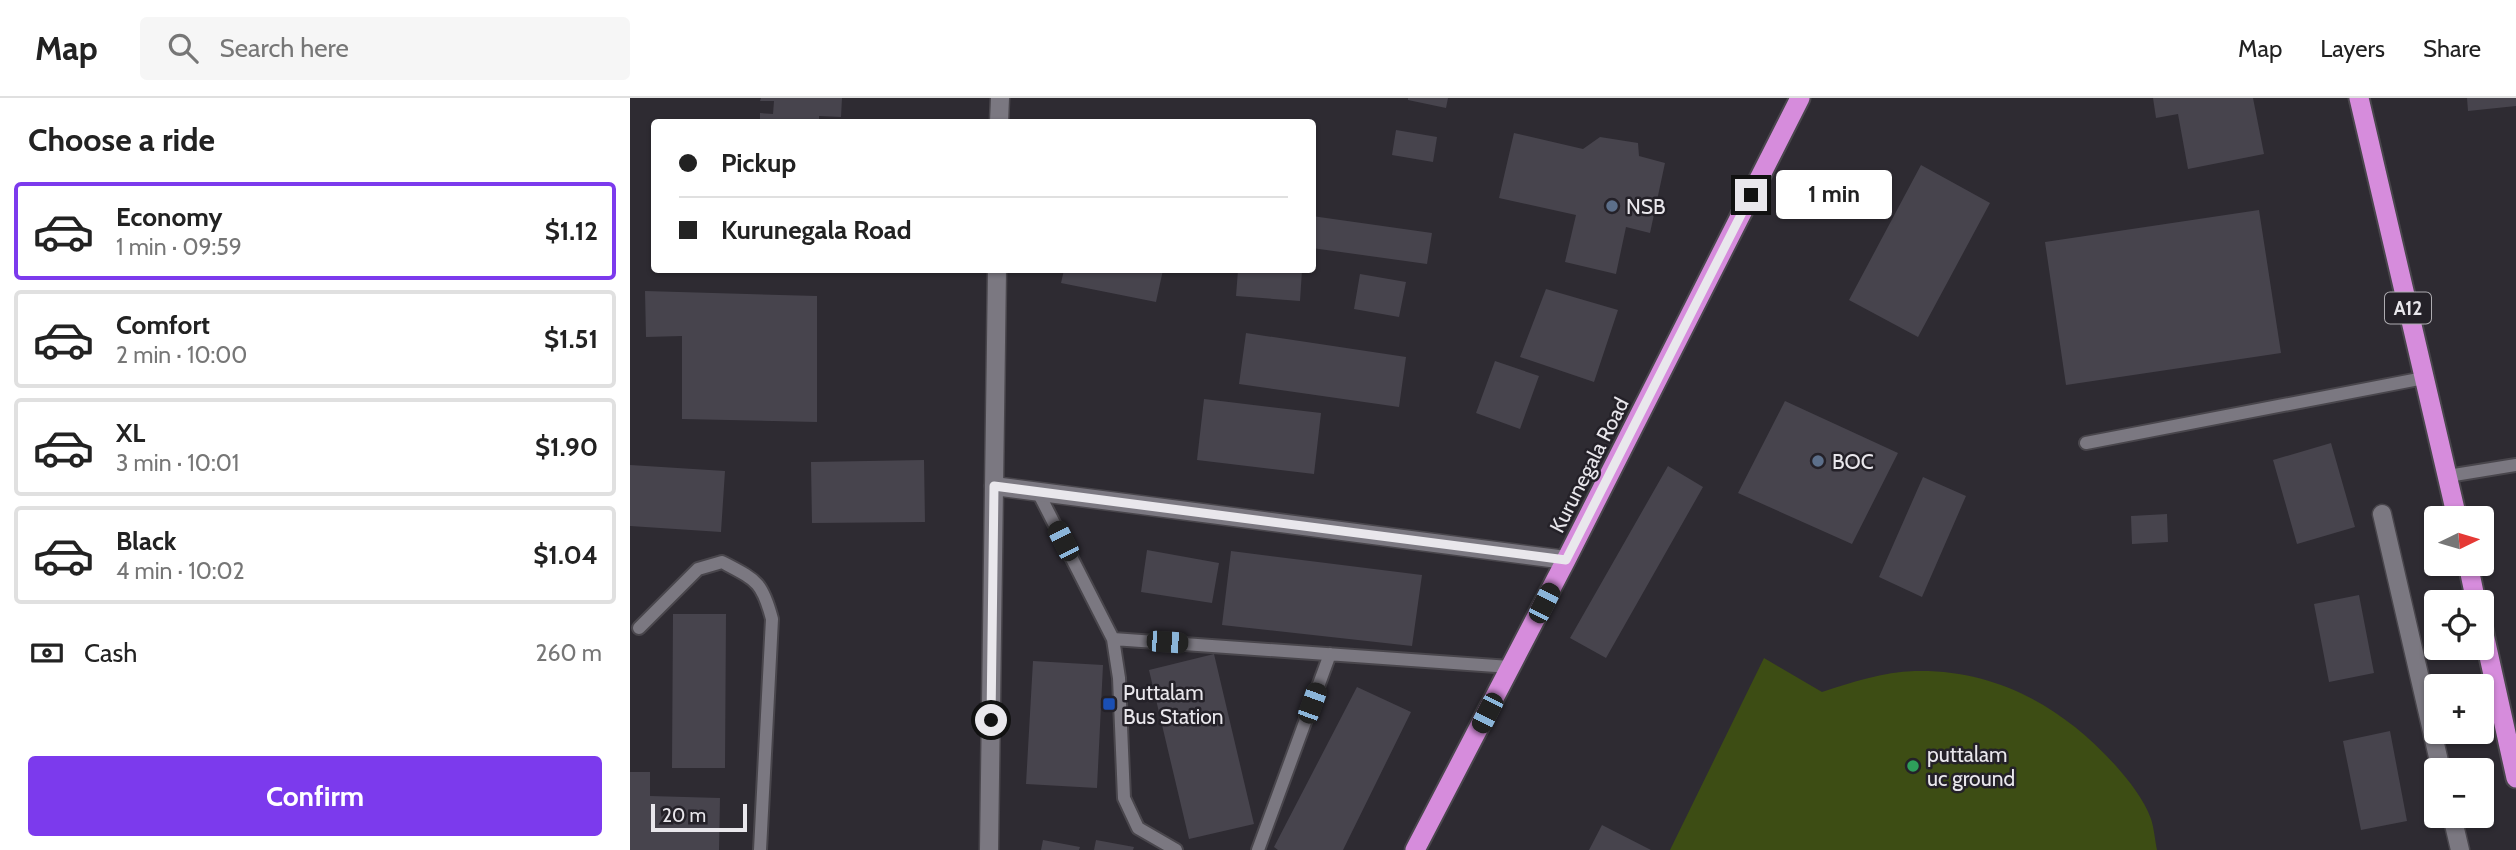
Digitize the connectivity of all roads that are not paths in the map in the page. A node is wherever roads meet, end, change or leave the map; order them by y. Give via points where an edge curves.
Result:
1 (1000, 98) edge
2 (1800, 98) edge
3 (2359, 98) edge
4 (999, 119) edge
5 (997, 273) edge
6 (2424, 378) junction
7 (2085, 443) dead end
8 (2516, 465) edge
9 (2448, 476) junction
10 (994, 486) junction
11 (1038, 492) junction
12 (2454, 506) edge
13 (2382, 514) dead end
14 (1566, 560) junction
15 (639, 628) dead end
16 (1113, 639) junction
17 (1330, 654) junction
18 (2490, 660) edge
19 (1510, 667) junction
20 (2438, 758) edge
21 (2516, 778) edge
22 (2455, 828) edge
23 (760, 850) edge
24 (989, 850) edge
25 (1176, 850) edge
26 (1258, 850) edge
27 (1415, 850) edge
28 (2460, 850) edge

1 - 4 street
2 - 14 highway, Kurunegala Road
3 - 6 highway, A12
5 - 10 street
6 - 7 lane
6 - 9 highway, A12
8 - 9 lane
9 - 12 highway, A12
10 - 11 street
10 - 24 street
11 - 14 street
11 - 16 lane
13 - 20 street
14 - 19 highway, Kurunegala Road
15 - 23 lane via 698,569 722,562 755,580 765,594 772,619
16 - 17 lane
16 - 25 lane via 1124,798 1138,828
17 - 19 lane
17 - 26 lane
18 - 21 highway
19 - 27 highway, Kurunegala Road
22 - 28 street

